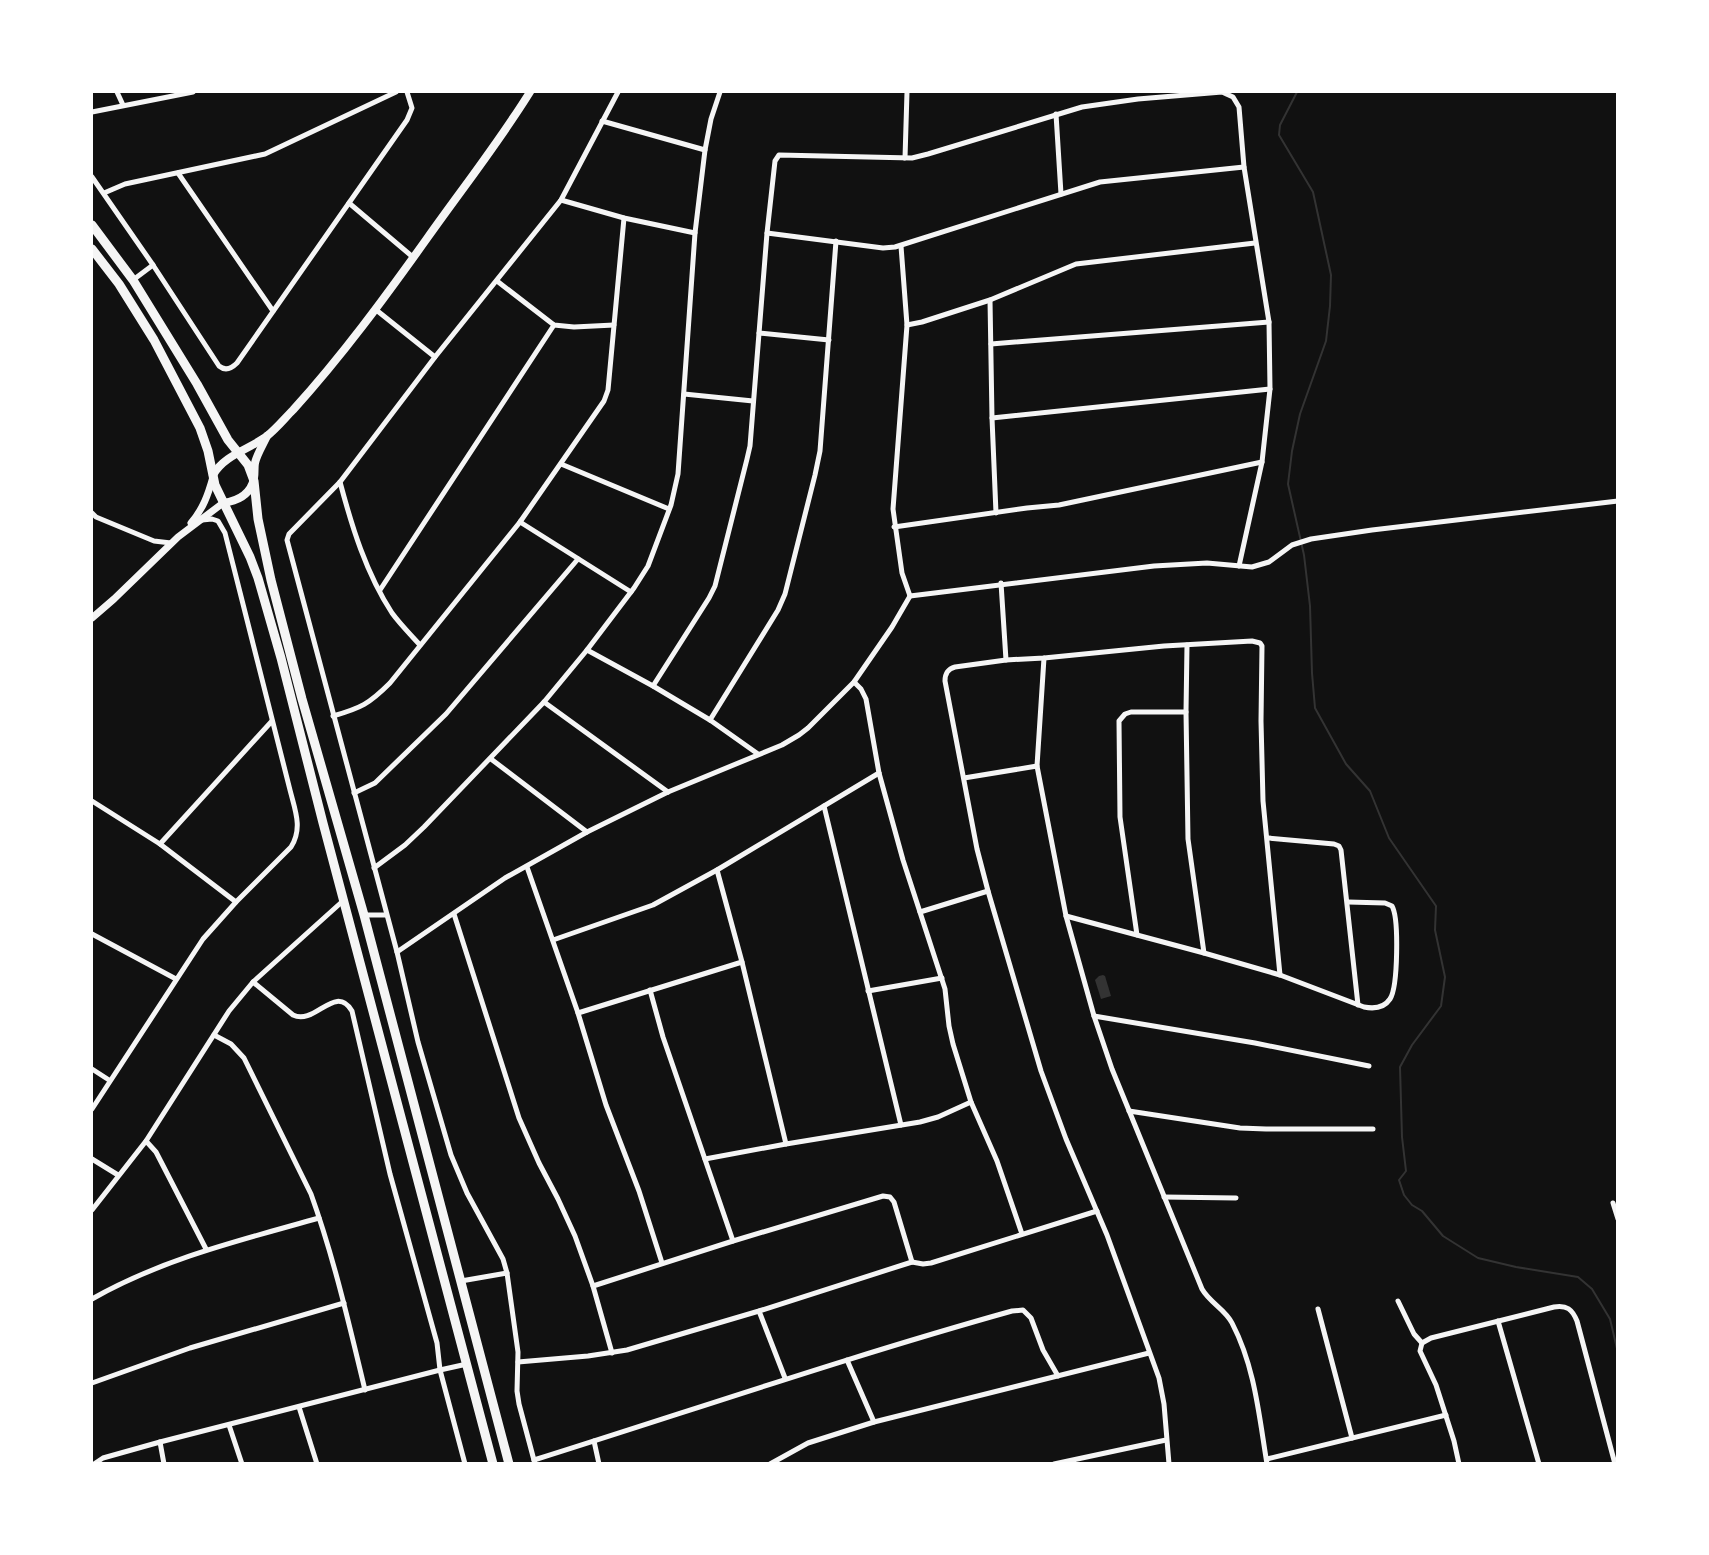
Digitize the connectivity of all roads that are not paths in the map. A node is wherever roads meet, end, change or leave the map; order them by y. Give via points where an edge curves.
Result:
1 (117, 92) edge
2 (194, 92) edge
3 (396, 92) edge
4 (407, 92) edge
5 (530, 92) edge
6 (618, 92) edge
7 (720, 92) edge
8 (907, 92) edge
9 (123, 105) junction
10 (92, 112) edge
11 (1056, 114) junction
12 (602, 121) junction
13 (705, 150) junction
14 (905, 159) junction
15 (1244, 167) junction
16 (178, 173) junction
17 (92, 177) edge
18 (104, 193) junction
19 (1061, 194) junction
20 (561, 200) junction
21 (349, 203) junction
22 (624, 218) junction
23 (92, 225) edge
24 (695, 233) junction
25 (767, 233) junction
26 (836, 241) junction
27 (1255, 243) junction
28 (901, 246) junction
29 (93, 253) edge
30 (414, 258) junction
31 (153, 265) junction
32 (133, 280) junction
33 (497, 281) junction
34 (990, 300) junction
35 (375, 309) junction
36 (273, 311) junction
37 (1269, 322) junction
38 (614, 324) junction
39 (554, 325) junction
40 (907, 325) junction
41 (759, 333) junction
42 (829, 340) junction
43 (991, 344) junction
44 (435, 357) junction
45 (1270, 389) junction
46 (684, 394) junction
47 (753, 401) junction
48 (992, 418) junction
49 (268, 435) junction
50 (238, 454) junction
51 (1262, 462) junction
52 (561, 464) junction
53 (213, 476) junction
54 (254, 481) junction
55 (340, 482) junction
56 (1617, 501) edge
57 (223, 503) junction
58 (669, 509) junction
59 (92, 513) edge
60 (996, 513) junction
61 (201, 520) junction
62 (520, 522) junction
63 (894, 527) junction
64 (184, 532) junction
65 (171, 543) junction
66 (578, 559) junction
67 (1239, 566) junction
68 (1001, 584) junction
69 (380, 590) junction
70 (632, 592) junction
71 (910, 596) junction
72 (92, 618) edge
73 (420, 645) junction
74 (1187, 645) junction
75 (587, 650) junction
76 (1044, 658) junction
77 (1006, 660) junction
78 (854, 682) junction
79 (653, 686) junction
80 (544, 702) junction
81 (1186, 712) junction
82 (333, 716) junction
83 (710, 720) junction
84 (272, 722) junction
85 (758, 754) junction
86 (491, 759) junction
87 (1037, 766) junction
88 (879, 773) junction
89 (964, 778) junction
90 (668, 792) junction
91 (354, 793) junction
92 (92, 801) edge
93 (824, 806) junction
94 (587, 832) junction
95 (1268, 838) junction
96 (160, 844) junction
97 (527, 867) junction
98 (374, 868) junction
99 (717, 870) junction
100 (988, 891) junction
101 (344, 900) junction
102 (236, 902) junction
103 (1348, 902) junction
104 (920, 912) junction
105 (454, 914) junction
106 (364, 915) junction
107 (386, 915) junction
108 (1066, 916) junction
109 (92, 934) edge
110 (1137, 935) junction
111 (553, 940) junction
112 (397, 952) junction
113 (1204, 952) junction
114 (742, 962) junction
115 (1280, 975) junction
116 (942, 978) junction
117 (176, 979) junction
118 (253, 982) junction
119 (650, 990) junction
120 (868, 991) junction
121 (1358, 1005) junction
122 (578, 1013) junction
123 (1094, 1016) junction
124 (214, 1035) junction
125 (1369, 1066) dead end
126 (92, 1069) edge
127 (109, 1080) junction
128 (971, 1102) junction
129 (92, 1109) edge
130 (1129, 1111) junction
131 (901, 1125) junction
132 (1373, 1129) dead end
133 (146, 1141) junction
134 (786, 1144) junction
135 (92, 1159) edge
136 (705, 1159) junction
137 (118, 1175) junction
138 (1164, 1197) junction
139 (1236, 1198) dead end
140 (1613, 1203) dead end
141 (92, 1210) edge
142 (1097, 1211) junction
143 (319, 1218) junction
144 (1617, 1219) edge
145 (1022, 1234) junction
146 (733, 1240) junction
147 (206, 1250) junction
148 (912, 1262) junction
149 (662, 1263) junction
150 (507, 1273) junction
151 (461, 1281) junction
152 (592, 1286) junction
153 (92, 1299) edge
154 (1398, 1301) dead end
155 (344, 1303) junction
156 (1318, 1309) dead end
157 (759, 1311) junction
158 (1498, 1321) junction
159 (1422, 1343) junction
160 (612, 1353) junction
161 (1149, 1353) junction
162 (847, 1360) junction
163 (518, 1362) junction
164 (467, 1364) junction
165 (440, 1370) junction
166 (1058, 1376) junction
167 (785, 1378) junction
168 (92, 1383) edge
169 (365, 1390) junction
170 (299, 1407) junction
171 (1446, 1415) junction
172 (874, 1422) junction
173 (229, 1425) junction
174 (1352, 1438) junction
175 (1166, 1440) junction
176 (594, 1441) junction
177 (160, 1442) junction
178 (1267, 1461) edge
179 (534, 1462) edge
180 (94, 1464) edge
181 (164, 1464) edge
182 (242, 1464) edge
183 (317, 1464) edge
184 (465, 1464) edge
185 (493, 1464) edge
186 (509, 1464) edge
187 (599, 1464) edge
188 (770, 1464) edge
189 (1054, 1464) edge
190 (1168, 1464) edge
191 (1459, 1464) edge
192 (1539, 1464) edge
193 (1615, 1464) edge

1 - 9 street
2 - 9 street
3 - 16 street via 265,154
4 - 21 street via 412,105 409,117
5 - 30 main road
6 - 12 street
7 - 13 street
8 - 14 street
9 - 10 street
11 - 14 street
11 - 15 street via 1092,105 1222,92 1233,97 1239,107
11 - 19 street
12 - 13 street
12 - 20 street
13 - 24 street
14 - 25 street via 778,156
15 - 19 street via 1110,180
15 - 27 street
16 - 18 street via 125,184
16 - 36 street
17 - 18 street
18 - 31 street
19 - 28 street
20 - 22 street
20 - 33 street
21 - 30 street
21 - 36 street
22 - 24 street
22 - 38 street
23 - 32 highway
24 - 46 street
25 - 26 street
25 - 41 street
26 - 28 street via 883,248
26 - 42 street
27 - 34 street via 1076,264
27 - 37 street
28 - 40 street
29 - 53 highway via 119,284 180,388 200,428
30 - 35 main road
31 - 32 street
31 - 36 street via 224,369 237,363
32 - 50 highway
33 - 39 street
33 - 44 street
34 - 40 street
34 - 43 street
35 - 44 street
35 - 49 main road
37 - 43 street
37 - 45 street
38 - 39 street
38 - 52 street via 607,396
39 - 69 street
40 - 63 street
41 - 42 street
41 - 47 street
42 - 83 street via 818,464 785,594
43 - 48 street
44 - 55 street
45 - 48 street
45 - 51 street
46 - 47 street
46 - 58 street via 678,474
47 - 79 street via 750,446 718,580
48 - 60 street
49 - 50 main road
49 - 54 main road via 255,463
50 - 53 main road via 218,466
50 - 54 highway
51 - 60 street via 1059,505
51 - 67 street
52 - 58 street
52 - 62 street
53 - 57 highway
53 - 64 street via 201,512
54 - 57 main road via 243,497
54 - 106 highway via 271,580
55 - 69 street via 357,541
55 - 82 street via 289,534 287,543
56 - 67 street via 1311,539 1292,545 1262,565
57 - 61 street
57 - 101 highway via 250,557 264,597
58 - 70 street via 648,566
59 - 65 street via 154,541
60 - 63 street
61 - 64 street
61 - 84 street via 218,521 225,533
62 - 66 street
62 - 73 street
63 - 71 street
64 - 65 street
65 - 72 street
66 - 70 street
66 - 91 street via 446,714 375,783
67 - 68 street via 1154,566
68 - 71 street
68 - 77 street
69 - 73 street via 394,615
70 - 75 street
71 - 78 street
73 - 82 street via 373,700
74 - 76 street
74 - 81 street
74 - 95 street via 1254,641 1262,646 1263,789
75 - 79 street
75 - 80 street
76 - 77 street
76 - 87 street
77 - 89 street via 953,668 945,675
78 - 85 street via 799,735
78 - 88 street via 866,699
79 - 83 street
80 - 86 street
80 - 90 street
81 - 110 street via 1128,713 1119,721 1120,817
81 - 113 street via 1188,839
82 - 91 street
83 - 85 street
84 - 96 street
84 - 102 street via 298,831 291,847
85 - 90 street
86 - 94 street
86 - 98 street via 405,845
87 - 89 street
87 - 108 street
88 - 93 street
88 - 104 street
89 - 100 street
90 - 94 street
91 - 98 street
92 - 96 street
93 - 99 street
93 - 120 street
94 - 97 street
95 - 103 street via 1339,846
95 - 115 street
96 - 102 street
97 - 105 street
97 - 111 street
98 - 107 street
99 - 111 street via 653,905
99 - 114 street
100 - 104 street
100 - 142 street via 1041,1071
101 - 118 street
101 - 164 highway
102 - 117 street via 203,939
103 - 121 street
103 - 121 street via 1388,904 1396,916 1396,973 1391,997 1379,1007
104 - 116 street
105 - 112 street
105 - 152 street via 519,1119 568,1220
106 - 107 street
106 - 151 highway
107 - 112 street
108 - 110 street
108 - 123 street
109 - 117 street
110 - 113 street
111 - 122 street
112 - 150 street via 418,1042 452,1157
113 - 115 street
114 - 119 street
114 - 134 street
115 - 121 street
116 - 120 street
116 - 128 street via 951,1037
117 - 127 street
118 - 124 street
118 - 165 street via 299,1018 335,1001 348,1004 352,1011 390,1174 437,1343
119 - 122 street
119 - 136 street
120 - 131 street
122 - 149 street
123 - 125 street
123 - 130 street
124 - 133 street
124 - 143 street via 231,1044 244,1058
126 - 127 street
127 - 129 street
128 - 131 street via 928,1121
128 - 145 street
130 - 132 street via 1240,1128
130 - 138 street
131 - 134 street
133 - 137 street
133 - 147 street via 156,1152
134 - 136 street
135 - 137 street
136 - 146 street
137 - 141 street
138 - 139 street
138 - 178 street via 1202,1289 1228,1316 1239,1339 1253,1381
140 - 144 street
142 - 145 street
142 - 161 street
143 - 147 street
143 - 155 street
145 - 148 street via 931,1263
146 - 148 street via 886,1196 894,1202
146 - 149 street
147 - 153 street via 132,1278
148 - 157 street
149 - 152 street
150 - 151 street
150 - 163 street
151 - 186 highway
152 - 160 street
154 - 159 street
155 - 168 street via 190,1348
155 - 169 street
156 - 174 street
157 - 160 street
157 - 167 street
158 - 159 street
158 - 192 street
158 - 193 street via 1554,1307 1563,1306 1574,1312
159 - 171 street via 1420,1352
160 - 163 street
161 - 166 street
161 - 175 street via 1163,1392
162 - 166 street via 1023,1310 1031,1317
162 - 167 street
162 - 172 street
163 - 179 street via 519,1404
164 - 165 street
164 - 185 highway
165 - 169 street
165 - 184 street
166 - 172 street
167 - 176 street
169 - 170 street
170 - 173 street
170 - 183 street
171 - 174 street
171 - 191 street
172 - 188 street via 799,1447
173 - 177 street
173 - 182 street
174 - 178 street
175 - 189 street
175 - 190 street
176 - 179 street
176 - 187 street
177 - 180 street
177 - 181 street

